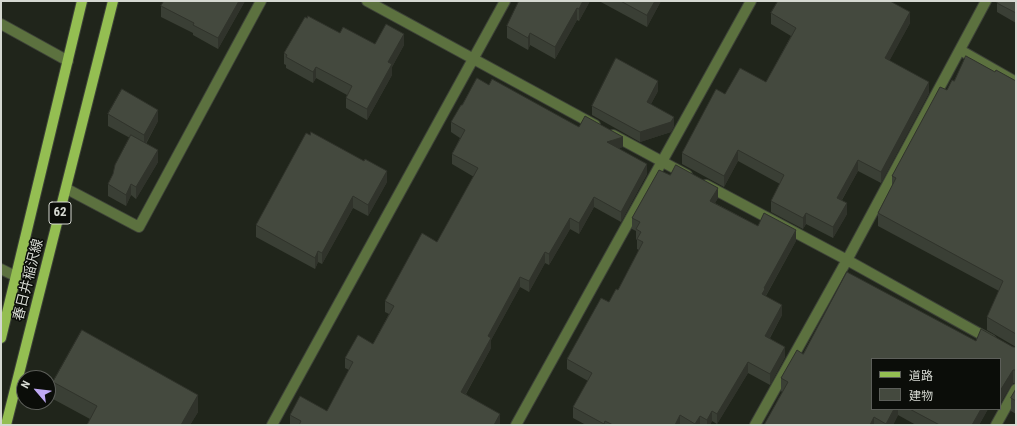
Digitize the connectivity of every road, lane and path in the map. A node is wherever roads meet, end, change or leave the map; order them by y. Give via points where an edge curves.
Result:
1 (82, 1) edge
2 (113, 1) edge
3 (261, 1) edge
4 (367, 1) edge
5 (505, 1) edge
6 (751, 1) edge
7 (986, 1) edge
8 (1, 24) edge
9 (960, 50) junction
10 (473, 59) junction
11 (68, 61) junction
12 (1016, 82) edge
13 (662, 162) junction
14 (66, 189) junction
15 (847, 260) junction
16 (1, 269) edge
17 (17, 277) junction
18 (1, 338) edge
19 (1002, 346) edge
20 (1016, 389) edge
21 (6, 425) edge
22 (272, 425) edge
23 (516, 425) edge
24 (755, 425) edge
25 (996, 425) edge

1 - 11 main road, 春日井稲沢線 / 62
2 - 14 main road, 春日井稲沢線 / 62
3 - 14 street via 140,227
4 - 10 street
5 - 10 street
6 - 13 street
7 - 9 street
8 - 11 street
9 - 12 street
9 - 15 street
10 - 13 street
10 - 22 street
11 - 17 main road, 春日井稲沢線 / 62
13 - 15 street
13 - 23 street
14 - 21 main road, 春日井稲沢線 / 62
15 - 19 street
15 - 24 street
16 - 17 street
17 - 18 main road, 春日井稲沢線 / 62
20 - 25 street

